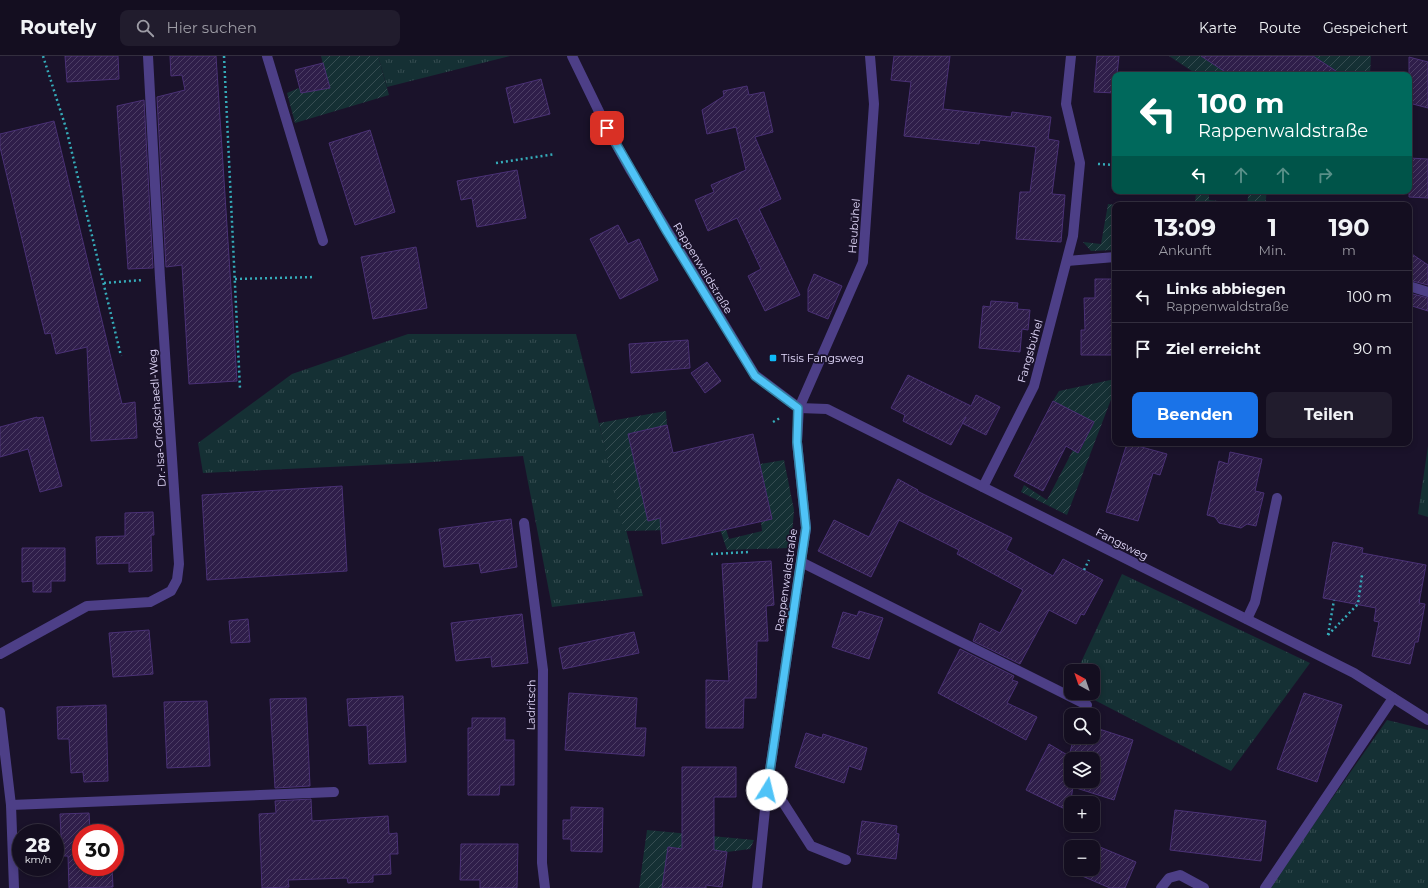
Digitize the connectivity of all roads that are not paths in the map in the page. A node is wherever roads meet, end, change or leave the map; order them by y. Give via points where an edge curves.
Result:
1 (148, 56) edge
2 (267, 56) edge
3 (572, 56) edge
4 (870, 56) edge
5 (1071, 56) edge
6 (323, 241) dead end
7 (1112, 257) edge
8 (1067, 260) junction
9 (1412, 287) edge
10 (1428, 292) edge
11 (798, 408) junction
12 (983, 487) junction
13 (1277, 498) dead end
14 (524, 524) dead end
15 (801, 562) junction
16 (1247, 619) junction
17 (0, 654) edge
18 (1394, 698) junction
19 (1087, 705) dead end
20 (0, 712) edge
21 (1428, 720) edge
22 (767, 790) junction
23 (334, 792) dead end
24 (11, 805) junction
25 (846, 860) dead end
26 (14, 888) edge
27 (545, 888) edge
28 (757, 888) edge
29 (1161, 888) edge
30 (1204, 888) edge
31 (1264, 888) edge

1 - 17 street, Dr.-Isa-Großschaedl-Weg via 180,564 177,580 171,591 150,602 87,606
2 - 6 street
3 - 11 street, Rappenwaldstraße via 628,165 755,376
4 - 11 street, Heubühel via 874,104 863,262
5 - 8 street, Fangsbühel via 1066,104 1080,163 1073,236
7 - 8 street
8 - 12 street, Fangsbühel via 1034,386
9 - 10 street
11 - 12 street, Fangsweg via 827,409
11 - 15 street, Rappenwaldstraße via 797,442 806,528
12 - 16 street, Fangsweg
13 - 16 street via 1255,602
14 - 27 street, Ladritsch via 544,670 542,863
15 - 19 street
15 - 22 street, Rappenwaldstraße
16 - 18 street, Fangsweg via 1354,673
18 - 21 street, Fangsweg
18 - 31 street
20 - 24 street
22 - 25 street via 777,793 811,846
22 - 28 street, Rappenwaldstraße
23 - 24 street
24 - 26 street
29 - 30 street via 1169,878 1180,875

